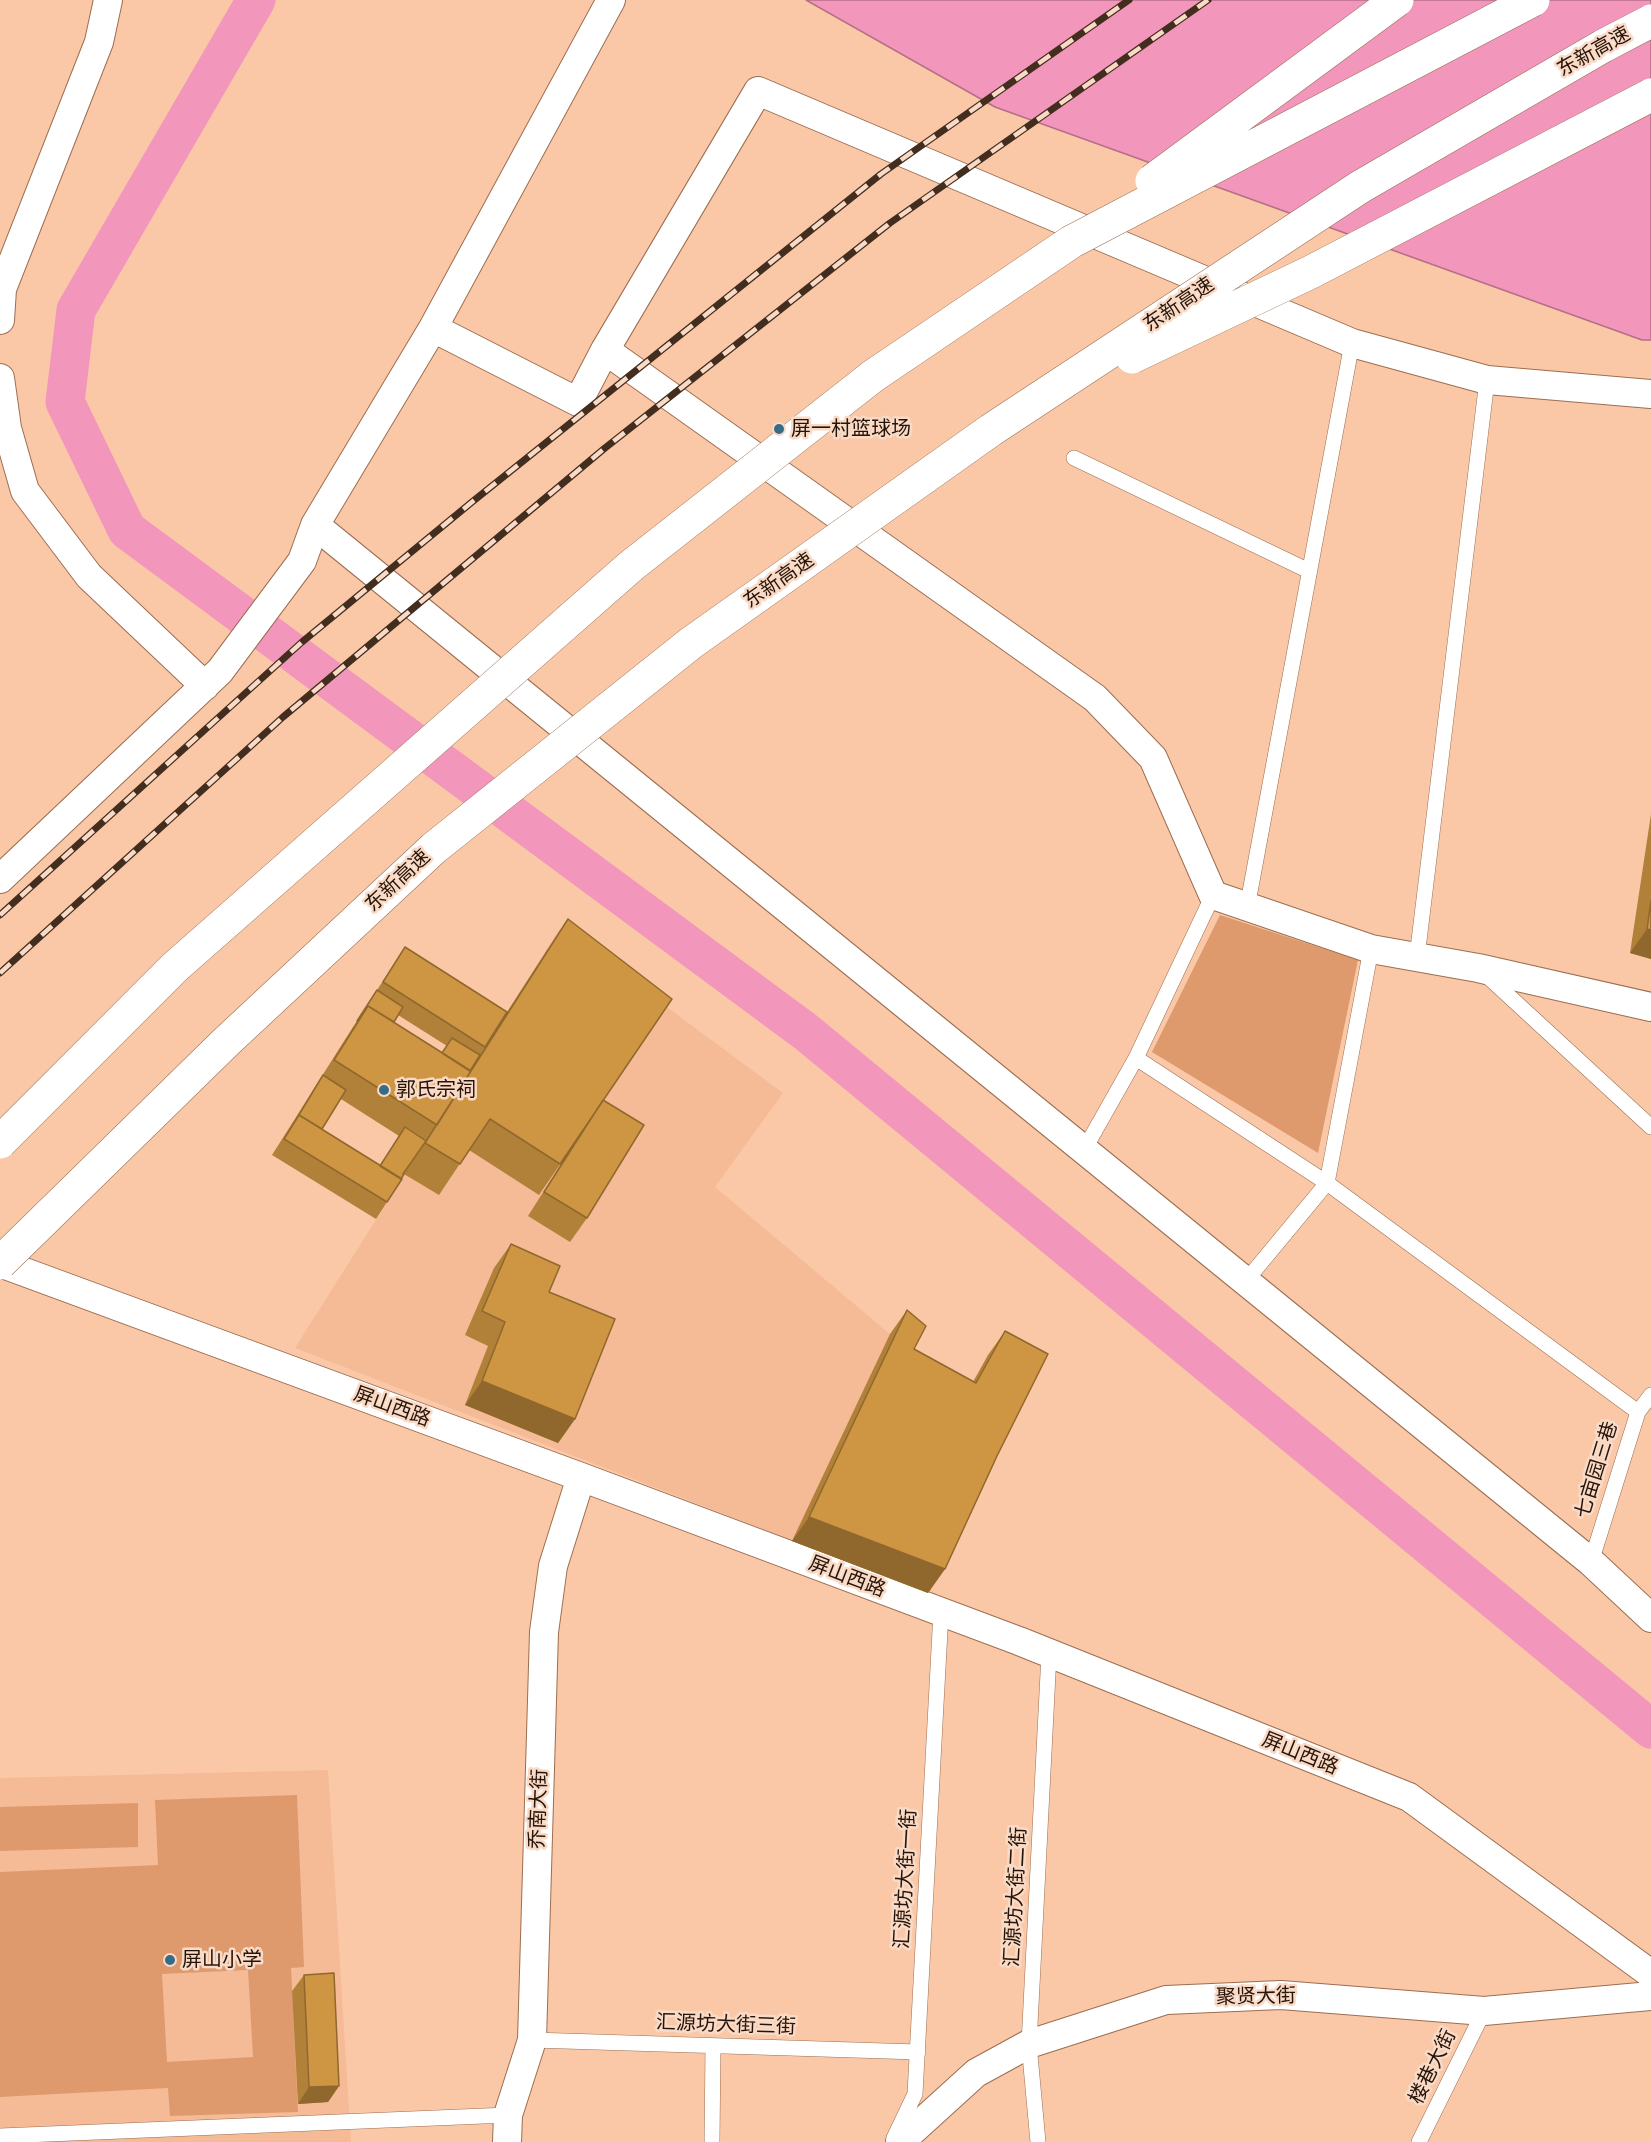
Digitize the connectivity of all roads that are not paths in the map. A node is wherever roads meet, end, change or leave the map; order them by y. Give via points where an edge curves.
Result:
1 (108, 0) edge
2 (611, 0) edge
3 (1396, 0) edge
4 (1533, 0) edge
5 (1651, 21) edge
6 (1651, 95) edge
7 (1071, 242) junction
8 (0, 320) edge
9 (433, 328) junction
10 (1352, 343) junction
11 (605, 350) junction
12 (0, 378) edge
13 (1487, 380) junction
14 (1651, 394) edge
15 (1028, 406) junction
16 (1074, 458) dead end
17 (315, 525) junction
18 (1309, 571) junction
19 (212, 679) junction
20 (0, 879) edge
21 (1213, 895) junction
22 (1247, 908) junction
23 (1371, 949) junction
24 (1417, 957) junction
25 (1478, 968) junction
26 (1651, 1008) edge
27 (1136, 1058) junction
28 (1651, 1127) edge
29 (0, 1142) edge
30 (1084, 1150) junction
31 (1327, 1183) junction
32 (0, 1263) edge
33 (1245, 1282) junction
34 (1651, 1395) edge
35 (1638, 1412) junction
36 (581, 1477) junction
37 (1591, 1562) junction
38 (940, 1612) junction
39 (1651, 1618) edge
40 (1049, 1654) junction
41 (1651, 1974) edge
42 (1651, 1996) edge
43 (1484, 2011) junction
44 (532, 2040) junction
45 (1029, 2043) junction
46 (713, 2046) junction
47 (918, 2052) junction
48 (507, 2128) edge
49 (0, 2136) edge
50 (712, 2142) edge
51 (892, 2142) edge
52 (900, 2142) edge
53 (1038, 2142) edge
54 (1419, 2142) edge

1 - 8 street via 99,42 2,289
2 - 9 street
3 - 7 highway, bridge
4 - 7 highway, bridge
5 - 15 highway, 东新高速, bridge via 1360,187
6 - 15 highway, bridge via 1311,272
7 - 29 highway, bridge via 873,376 631,566 175,967
9 - 11 street via 578,402
9 - 17 street
10 - 11 street via 758,91
10 - 13 street
10 - 18 lane
11 - 21 street via 1095,698 1153,758
12 - 19 street via 7,428 25,491 89,576
13 - 14 street
13 - 24 lane
15 - 32 highway, 东新高速, bridge via 691,643 434,848 226,1042
16 - 18 lane
17 - 19 street via 302,561
17 - 30 street
18 - 22 lane
19 - 20 street
21 - 22 street
21 - 27 lane
22 - 23 street
23 - 24 street
23 - 31 lane
24 - 25 street
25 - 26 street
25 - 28 lane
27 - 30 lane
27 - 31 lane
30 - 33 street
31 - 33 lane
31 - 35 lane
32 - 36 street, 屏山西路
33 - 37 street
34 - 35 lane, 七亩园三巷
35 - 37 lane, 七亩园三巷
36 - 38 street, 屏山西路
36 - 44 street, 乔南大街 via 553,1566 544,1632
37 - 39 street
38 - 40 street, 屏山西路
38 - 47 lane, 汇源坊大街一街
40 - 41 street, 屏山西路 via 1409,1797
40 - 45 lane, 汇源坊大街二街
42 - 43 street, 聚贤大街
43 - 45 street, 聚贤大街 via 1281,1995 1166,2000
43 - 54 lane, 楼巷大街
44 - 46 lane, 汇源坊大街三街
44 - 48 street, 乔南大街
45 - 52 street, 聚贤大街 via 976,2073
45 - 53 lane, 汇源坊大街二街
46 - 47 lane, 汇源坊大街三街
46 - 50 lane
47 - 51 lane, 汇源坊大街一街 via 915,2094
48 - 49 lane

